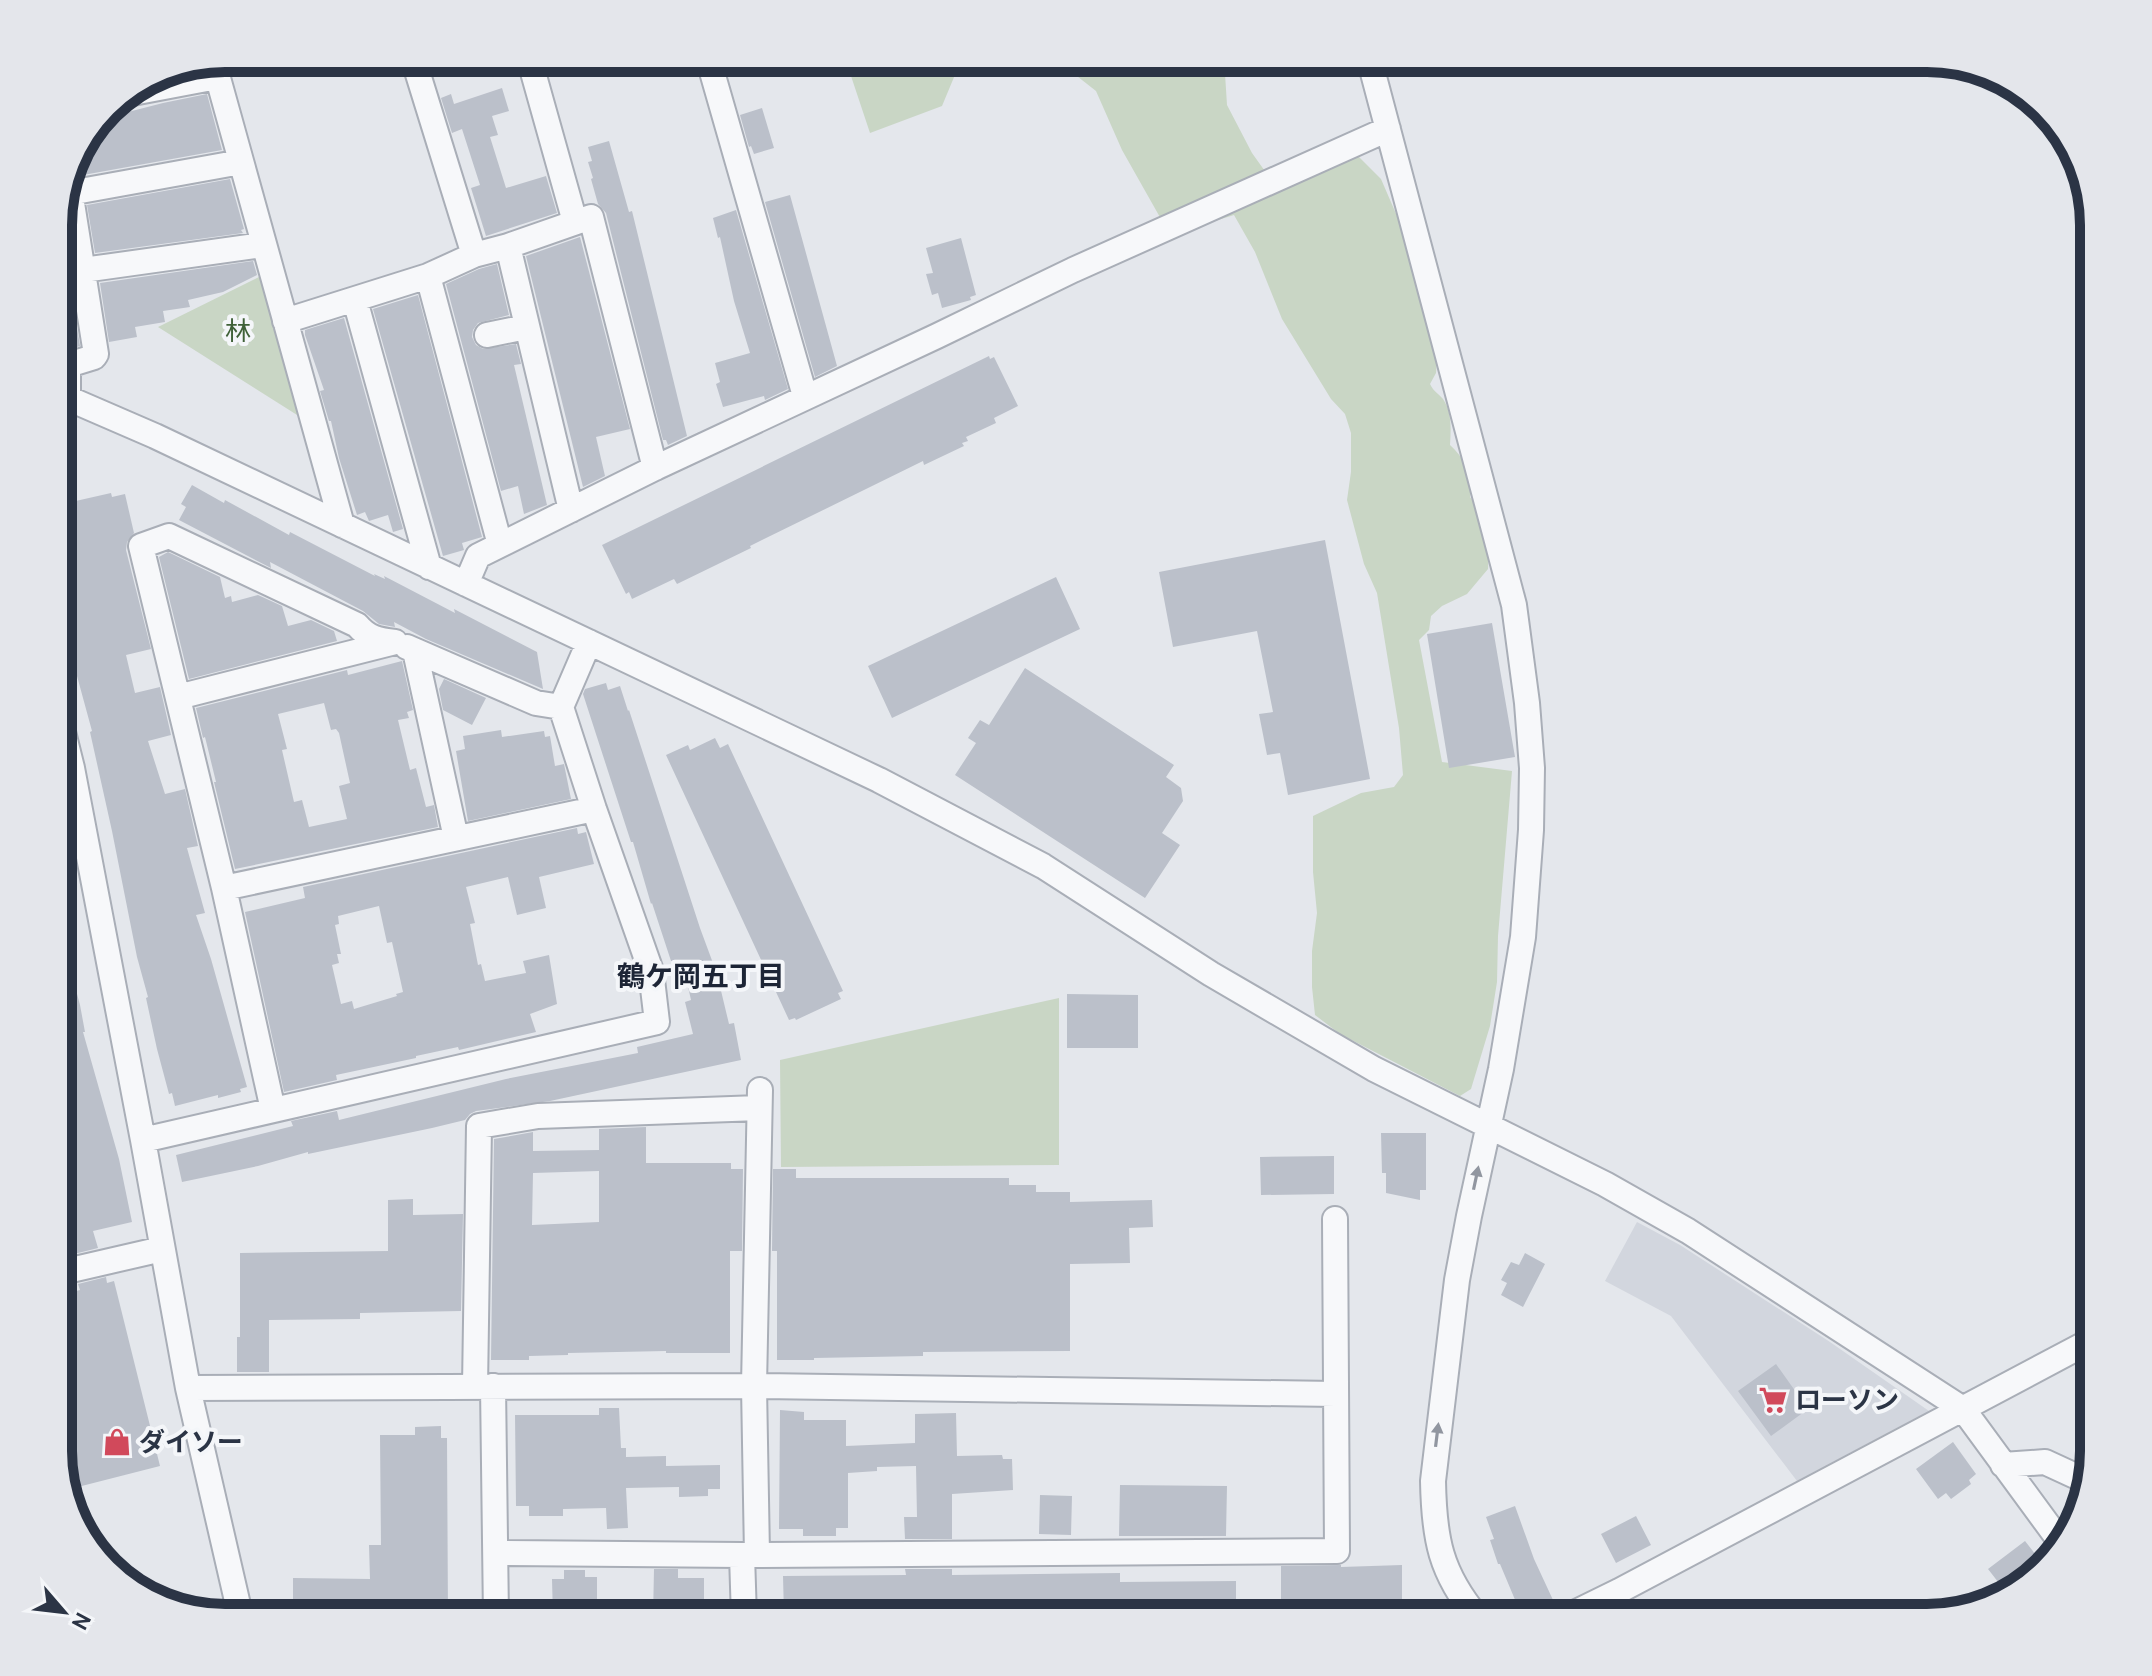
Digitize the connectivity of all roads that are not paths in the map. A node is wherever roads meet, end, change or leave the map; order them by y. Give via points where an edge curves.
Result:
1 (216, 72) edge
2 (417, 72) edge
3 (533, 72) edge
4 (712, 72) edge
5 (1373, 72) edge
6 (1388, 129) junction
7 (241, 162) junction
8 (76, 192) edge
9 (73, 208) edge
10 (575, 222) junction
11 (263, 245) junction
12 (508, 246) junction
13 (474, 255) junction
14 (83, 270) junction
15 (428, 276) junction
16 (355, 300) junction
17 (285, 321) junction
18 (526, 327) junction
19 (487, 335) dead end
20 (72, 364) edge
21 (805, 396) junction
22 (72, 400) edge
23 (655, 468) junction
24 (571, 510) junction
25 (342, 525) junction
26 (500, 545) junction
27 (429, 567) junction
28 (466, 584) junction
29 (589, 642) junction
30 (405, 646) junction
31 (178, 697) junction
32 (561, 707) junction
33 (72, 805) edge
34 (594, 809) junction
35 (456, 838) junction
36 (224, 888) junction
37 (273, 1110) junction
38 (1488, 1125) junction
39 (143, 1140) junction
40 (1335, 1219) dead end
41 (162, 1249) junction
42 (72, 1270) edge
43 (2080, 1346) edge
44 (754, 1386) junction
45 (484, 1387) junction
46 (188, 1388) junction
47 (1335, 1394) junction
48 (1963, 1409) junction
49 (2003, 1465) junction
50 (2078, 1477) edge
51 (2055, 1534) edge
52 (496, 1553) junction
53 (750, 1555) junction
54 (238, 1604) edge
55 (496, 1604) edge
56 (745, 1604) edge
57 (1466, 1604) edge
58 (1593, 1604) edge

1 - 7 street
2 - 13 street
3 - 10 street
4 - 21 street
5 - 6 street
6 - 21 street
6 - 38 street via 1514,605 1527,703 1532,768 1527,899
7 - 8 street
7 - 11 street
9 - 14 street
10 - 12 street
10 - 23 street via 591,217
11 - 14 street
11 - 17 street
12 - 13 street
12 - 18 street
13 - 15 street
14 - 20 street via 96,356
15 - 16 street
15 - 26 street
16 - 17 street
16 - 27 street
17 - 25 street
18 - 19 street
18 - 24 street
21 - 23 street
22 - 25 street
23 - 24 street
24 - 26 street
25 - 27 street
26 - 28 street via 478,556
27 - 28 street
28 - 29 street
29 - 32 street
29 - 38 street via 879,780 1043,866 1211,974 1374,1069
30 - 31 street
30 - 31 street via 377,640 357,625 169,536 141,546
30 - 32 street via 536,703
30 - 35 street
31 - 36 street
32 - 34 street
33 - 39 street
34 - 35 street
34 - 37 street via 651,971 657,1022
35 - 36 street
36 - 37 street
37 - 39 street
38 - 48 street via 1688,1231
57 -> 38 street via 1438,1543 1433,1481 1452,1312
39 - 41 street
40 - 47 street
41 - 42 street
41 - 46 street
43 - 48 street
44 - 45 street
44 - 45 street via 759,1099 538,1116 479,1126
44 - 47 street
44 - 53 street
45 - 46 street
45 - 52 street
46 - 54 street
47 - 53 street via 1337,1551
48 - 49 street
48 - 58 street
49 - 50 street via 2045,1462
49 - 51 street
52 - 53 street
52 - 55 street
53 - 56 street

